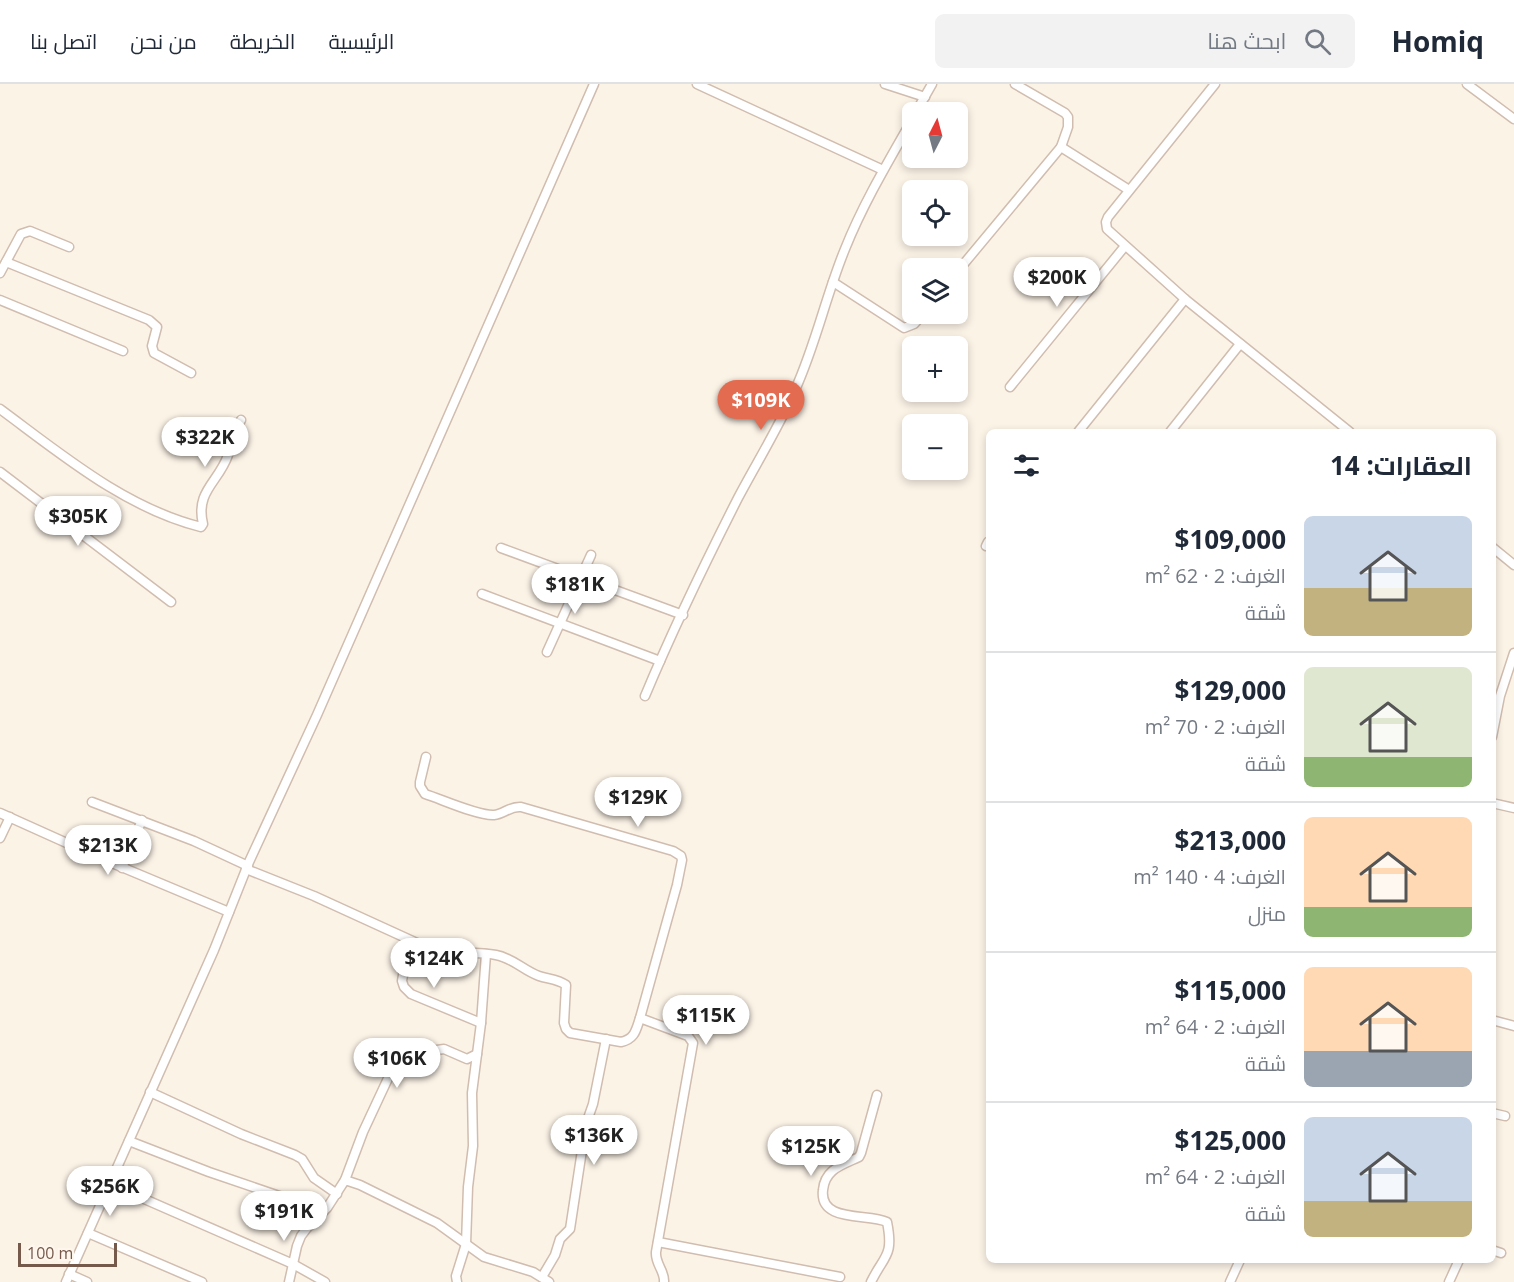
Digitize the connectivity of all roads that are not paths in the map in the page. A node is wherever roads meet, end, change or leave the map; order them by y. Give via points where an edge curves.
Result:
1 (594, 84) edge
2 (697, 84) edge
3 (885, 84) edge
4 (932, 84) edge
5 (1015, 84) edge
6 (1215, 84) edge
7 (1467, 84) edge
8 (925, 97) junction
9 (922, 102) edge
10 (1514, 119) edge
11 (902, 138) edge
12 (1061, 147) junction
13 (884, 170) junction
14 (1129, 190) junction
15 (1125, 246) junction
16 (69, 248) dead end
17 (0, 252) edge
18 (8, 259) junction
19 (968, 259) edge
20 (0, 273) edge
21 (833, 282) junction
22 (1185, 299) junction
23 (0, 300) edge
24 (914, 324) edge
25 (1240, 344) junction
26 (123, 351) dead end
27 (191, 373) dead end
28 (1011, 387) dead end
29 (0, 409) edge
30 (241, 420) dead end
31 (1080, 429) edge
32 (1172, 429) edge
33 (1346, 429) edge
34 (0, 472) edge
35 (501, 548) dead end
36 (1496, 550) edge
37 (591, 555) dead end
38 (1514, 565) edge
39 (581, 578) junction
40 (482, 594) dead end
41 (171, 602) dead end
42 (683, 615) junction
43 (560, 624) junction
44 (547, 652) dead end
45 (1514, 653) edge
46 (660, 661) junction
47 (645, 696) dead end
48 (1496, 716) edge
49 (426, 756) dead end
50 (92, 802) dead end
51 (1496, 804) edge
52 (1514, 808) edge
53 (0, 813) edge
54 (10, 817) junction
55 (142, 820) junction
56 (0, 838) edge
57 (247, 867) junction
58 (122, 868) junction
59 (230, 912) junction
60 (409, 941) junction
61 (486, 954) junction
62 (640, 1018) junction
63 (1496, 1021) edge
64 (481, 1023) junction
65 (1514, 1026) edge
66 (606, 1039) junction
67 (477, 1054) junction
68 (150, 1092) junction
69 (877, 1095) dead end
70 (1496, 1114) edge
71 (1505, 1116) dead end
72 (129, 1141) junction
73 (345, 1180) junction
74 (110, 1184) junction
75 (337, 1194) junction
76 (314, 1222) junction
77 (88, 1233) junction
78 (658, 1242) junction
79 (466, 1244) junction
80 (1239, 1263) edge
81 (1458, 1263) edge
82 (293, 1264) junction
83 (840, 1277) dead end
84 (67, 1278) edge
85 (545, 1279) edge
86 (87, 1282) edge
87 (202, 1282) edge
88 (289, 1282) edge
89 (325, 1282) edge
90 (457, 1282) edge
91 (664, 1282) edge
92 (871, 1282) edge
93 (1230, 1282) edge
94 (1449, 1282) edge

1 - 57 street
2 - 13 street
3 - 8 street
4 - 8 street
5 - 12 street via 1068,117
6 - 14 street
7 - 10 street
8 - 9 street
11 - 13 street
12 - 14 street
12 - 19 street
13 - 21 street
14 - 15 street via 1106,222 1110,234
15 - 22 street
15 - 28 street
16 - 18 street via 30,231 21,234
17 - 18 street
18 - 20 street
18 - 27 street via 149,320 158,327 152,346 154,353
21 - 24 street via 904,328
21 - 42 street via 795,392 738,498
22 - 25 street
22 - 31 street
23 - 26 street
25 - 32 street
25 - 33 street
29 - 30 street via 115,491 201,527 202,503 226,459
34 - 41 street
35 - 39 street
36 - 38 street
37 - 39 street
39 - 42 street
39 - 43 street
40 - 43 street
42 - 46 street
43 - 44 street
43 - 46 street
45 - 48 street
46 - 47 street
49 - 62 street via 420,786 425,794 484,814 521,807 681,856 677,885
50 - 55 street
51 - 52 street
53 - 54 street
54 - 56 street
54 - 58 street
55 - 57 street
55 - 58 street
57 - 59 street
57 - 60 street
58 - 59 street
59 - 68 street
60 - 61 street via 442,952
60 - 64 street via 404,987 411,994
61 - 64 street
61 - 66 street via 505,957 537,976 564,983 566,1029
62 - 66 street via 628,1040
62 - 78 street via 688,1036 693,1043
63 - 65 street
64 - 67 street
66 - 85 street via 586,1124 570,1229 560,1239
67 - 73 street via 467,1059 444,1049 422,1060 398,1057
67 - 79 street
68 - 72 street
68 - 75 street via 295,1155 314,1178
69 - 92 street via 859,1158 831,1170 822,1197 837,1213 887,1222 888,1252
70 - 71 street
72 - 74 street
72 - 76 street via 291,1200
73 - 75 street
73 - 79 street via 437,1222
74 - 77 street
74 - 82 street
75 - 76 street
76 - 82 street via 301,1236
77 - 84 street
77 - 87 street
78 - 83 street
78 - 91 street via 656,1257
79 - 85 street via 484,1257
79 - 90 street
80 - 93 street
81 - 94 street
82 - 88 street
82 - 89 street
84 - 86 street

